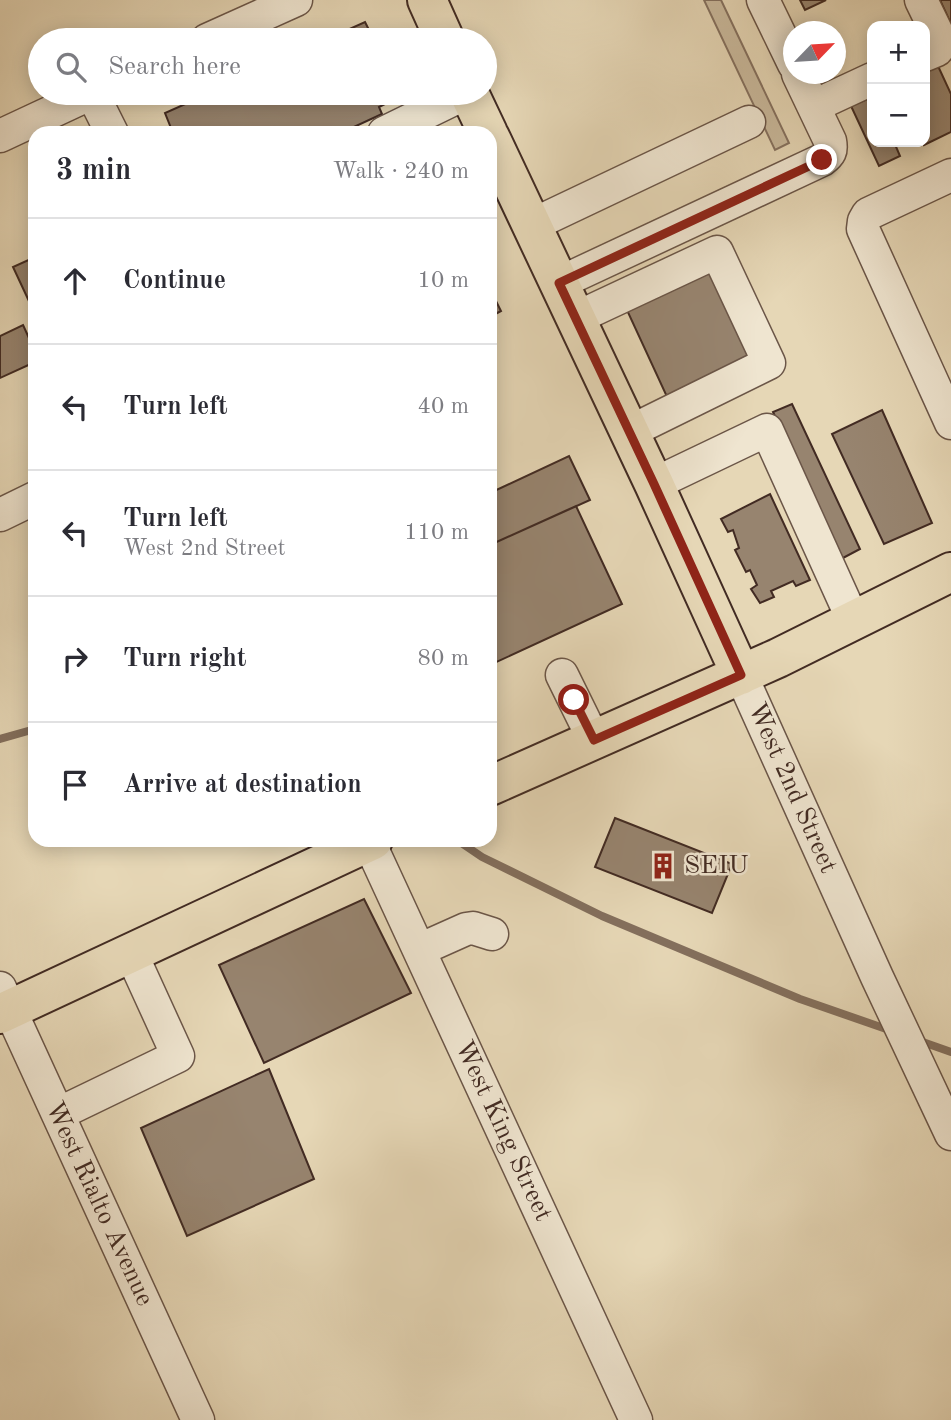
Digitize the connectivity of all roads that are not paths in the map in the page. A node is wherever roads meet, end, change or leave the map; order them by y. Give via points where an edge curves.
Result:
1 (296, 0) edge
2 (427, 0) edge
3 (763, 0) edge
4 (921, 0) edge
5 (240, 11) edge
6 (221, 28) edge
7 (439, 28) edge
8 (783, 43) edge
9 (930, 53) edge
10 (867, 82) edge
11 (803, 84) edge
12 (66, 105) edge
13 (98, 105) edge
14 (443, 105) edge
15 (473, 105) edge
16 (815, 108) junction
17 (749, 122) dead end
18 (108, 126) edge
19 (399, 126) edge
20 (482, 126) edge
21 (0, 135) edge
22 (497, 159) edge
23 (951, 175) edge
24 (532, 225) junction
25 (559, 283) junction
26 (576, 318) junction
27 (951, 423) edge
28 (629, 432) junction
29 (654, 484) junction
30 (28, 501) edge
31 (0, 515) edge
32 (951, 572) edge
33 (853, 620) junction
34 (562, 674) dead end
35 (741, 675) junction
36 (594, 740) junction
37 (497, 783) edge
38 (358, 847) edge
39 (374, 847) edge
40 (492, 934) dead end
41 (419, 950) junction
42 (131, 953) junction
43 (3, 1004) edge
44 (58, 1114) junction
45 (951, 1134) edge
46 (198, 1420) edge
47 (636, 1420) edge

1 - 5 street
2 - 7 main road
3 - 8 street
4 - 9 street via 939,37 940,46
5 - 6 street
10 - 16 street
11 - 16 street
12 - 21 street
13 - 18 street
14 - 19 street
15 - 20 main road, West 2nd Street
16 - 25 street via 830,141 831,149 822,160
17 - 24 street
22 - 24 main road, West 2nd Street
23 - 27 street via 868,214 863,229
24 - 25 main road, West 2nd Street
25 - 26 main road, West 2nd Street
26 - 28 main road, West 2nd Street
26 - 28 street via 717,253 769,363
28 - 29 main road, West 2nd Street
29 - 33 street via 767,430
29 - 35 main road, West 2nd Street
30 - 31 street
32 - 33 main road
33 - 35 main road
34 - 36 street
35 - 36 main road
35 - 45 street, West 2nd Street
36 - 37 main road
38 - 42 main road
39 - 41 street, West King Street
40 - 41 street via 466,929
41 - 47 street, West King Street
42 - 43 main road
42 - 44 street via 178,1056
43 - 44 street, West Rialto Avenue
44 - 46 street, West Rialto Avenue

